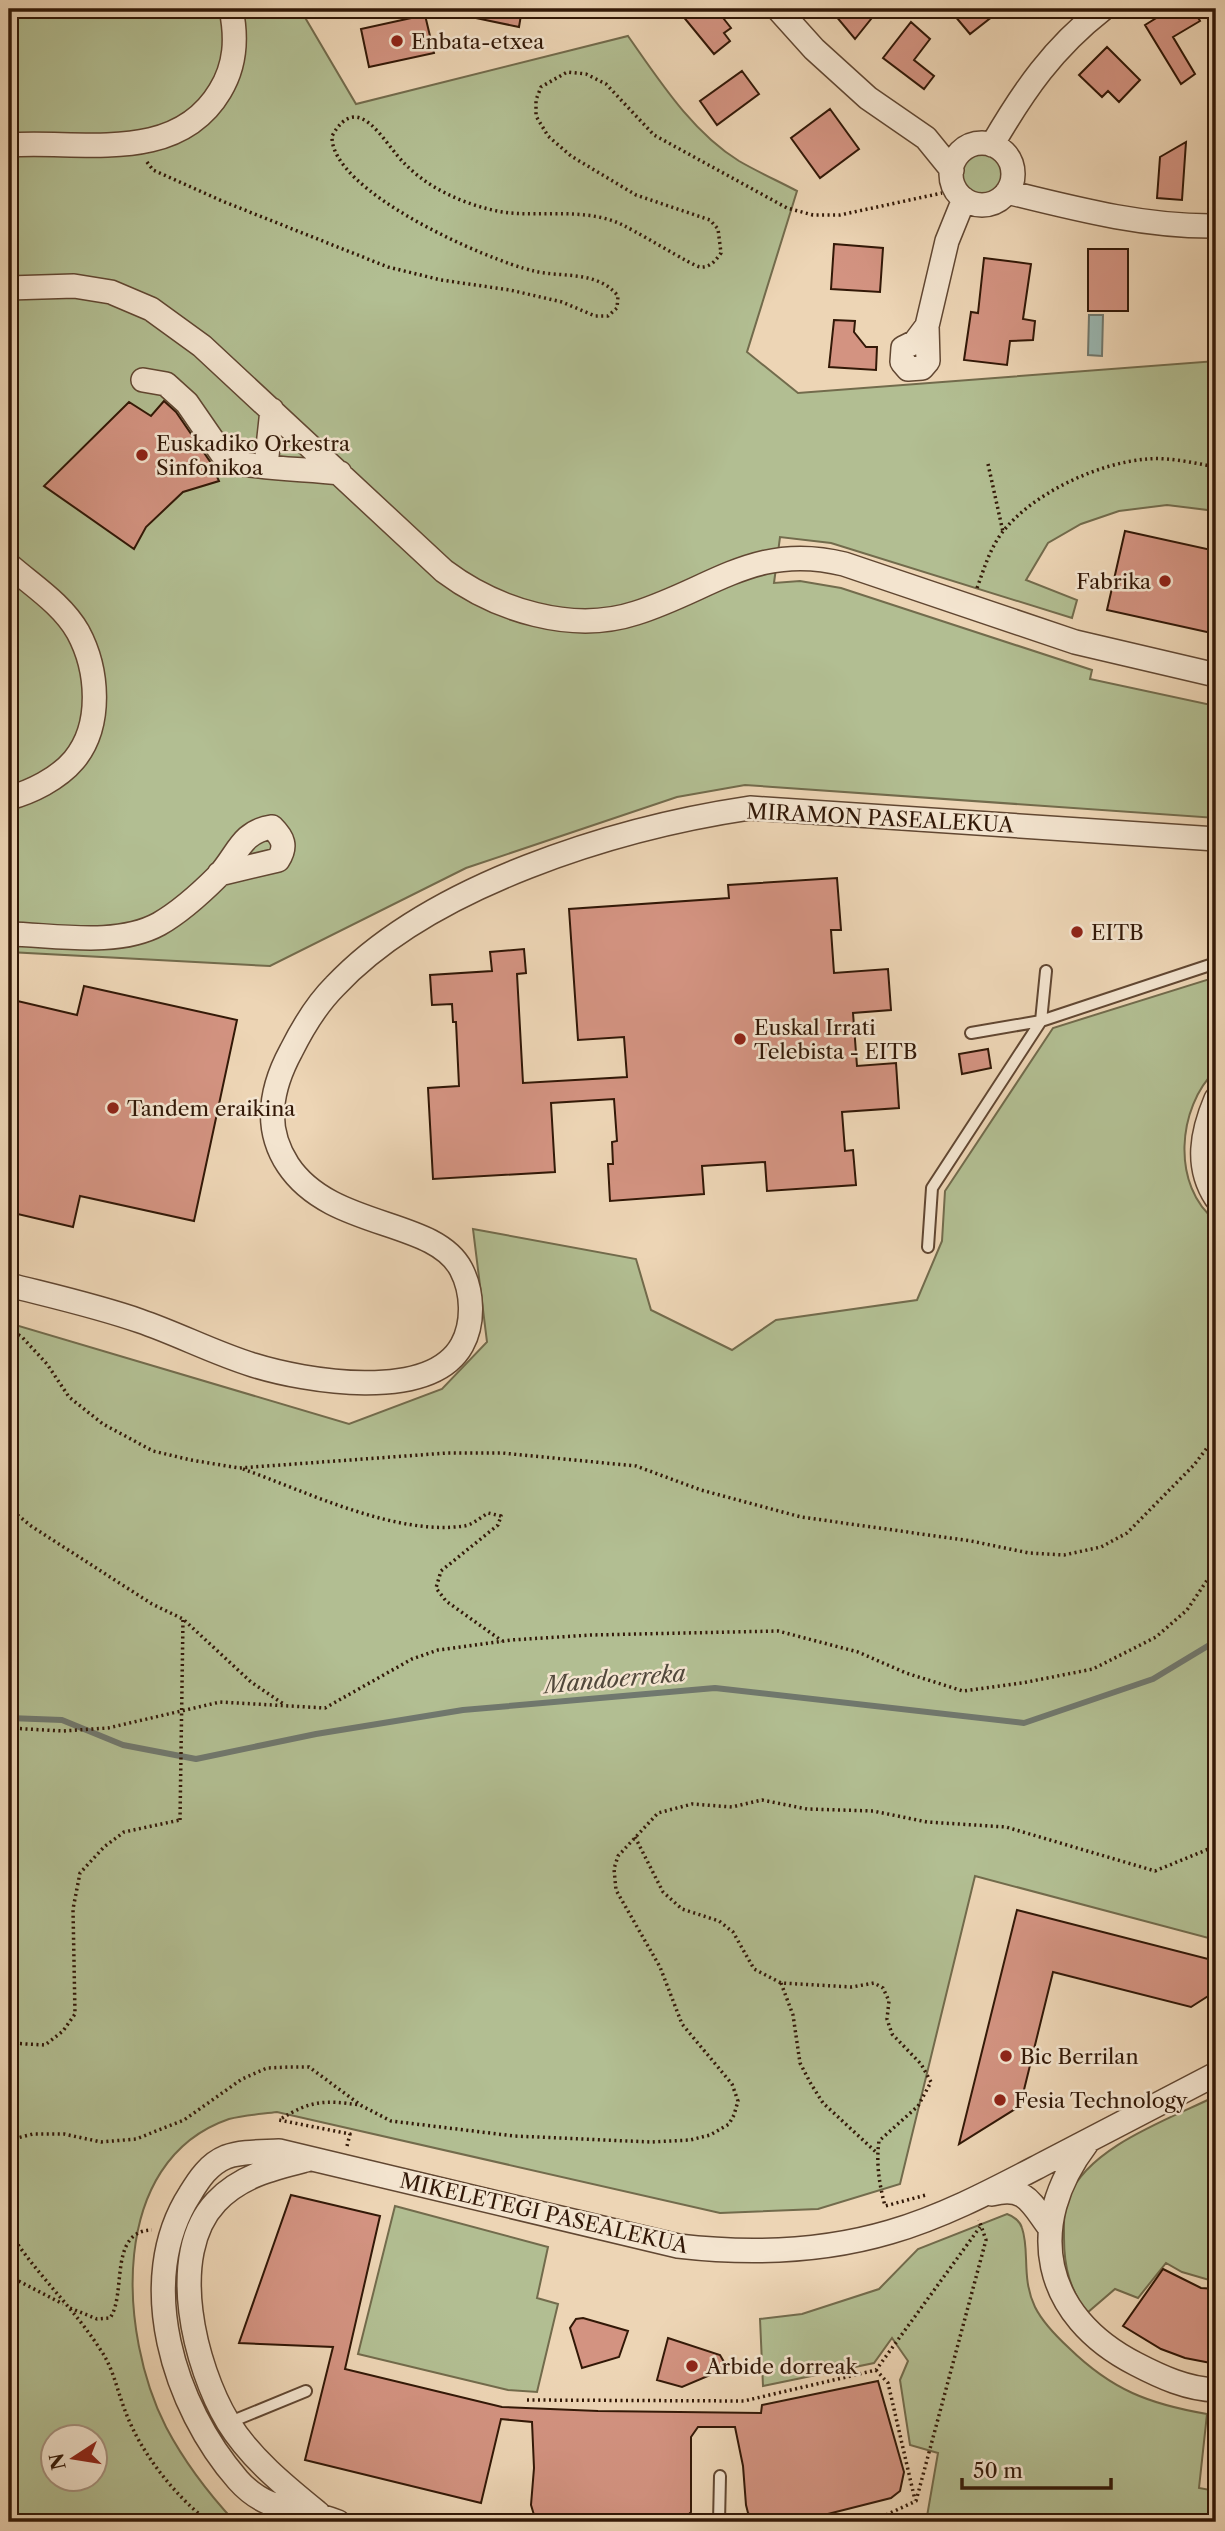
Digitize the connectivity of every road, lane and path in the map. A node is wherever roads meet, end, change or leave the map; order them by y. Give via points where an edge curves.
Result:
1 (231, 9) edge
2 (778, 9) edge
3 (1103, 9) edge
4 (926, 138) junction
5 (132, 144) junction
6 (9, 145) edge
7 (992, 145) junction
8 (966, 148) junction
9 (957, 187) junction
10 (1007, 192) junction
11 (1216, 226) edge
12 (9, 288) edge
13 (923, 338) dead end
14 (144, 380) dead end
15 (272, 410) junction
16 (988, 464) dead end
17 (266, 465) junction
18 (1216, 467) edge
19 (340, 473) junction
20 (1003, 532) junction
21 (9, 565) edge
22 (970, 607) junction
23 (1216, 674) edge
24 (9, 798) edge
25 (1216, 839) edge
26 (219, 874) dead end
27 (9, 934) edge
28 (1216, 963) edge
29 (1046, 971) dead end
30 (1041, 1021) junction
31 (971, 1032) dead end
32 (1216, 1099) edge
33 (1216, 1198) edge
34 (928, 1247) dead end
35 (9, 1285) edge
36 (9, 1329) edge
37 (1216, 1436) edge
38 (239, 1468) junction
39 (9, 1508) edge
40 (1216, 1567) edge
41 (183, 1619) junction
42 (502, 1642) junction
43 (287, 1706) junction
44 (17, 1727) junction
45 (9, 1728) edge
46 (9, 1740) edge
47 (635, 1837) junction
48 (1216, 1846) edge
49 (781, 1983) junction
50 (9, 2043) edge
51 (1216, 2074) edge
52 (362, 2106) junction
53 (9, 2140) edge
54 (1089, 2140) junction
55 (877, 2153) junction
56 (342, 2165) junction
57 (232, 2170) junction
58 (973, 2200) junction
59 (885, 2206) dead end
60 (981, 2225) dead end
61 (1049, 2227) junction
62 (171, 2229) junction
63 (9, 2231) edge
64 (986, 2239) dead end
65 (9, 2276) edge
66 (67, 2306) junction
67 (876, 2370) junction
68 (1216, 2390) edge
69 (306, 2391) dead end
70 (527, 2400) dead end
71 (228, 2423) junction
72 (720, 2476) dead end
73 (285, 2486) junction
74 (915, 2501) junction
75 (272, 2507) junction
76 (329, 2519) edge
77 (209, 2522) edge
78 (719, 2522) edge
79 (871, 2522) edge

1 - 5 street via 233,68 216,99 168,137
2 - 4 street via 868,98
3 - 7 street via 1070,35 1039,70
4 - 8 street
4 - 9 street
5 - 6 street
5 - 9 path via 153,170 388,267 562,302 595,316 608,316 617,308 618,296 603,282 533,271 440,235 397,209 335,157 332,136 338,124 351,117 365,119 427,182 486,209 588,215 614,221 701,268 714,263 721,253 718,229 694,213 636,195 571,156 539,125 536,100 541,87 567,72 586,74 606,84 654,135 787,208 813,215 840,215
7 - 8 street
7 - 10 street via 1009,158 1013,168
8 - 9 street via 958,155
9 - 10 street via 979,205 990,204
9 - 13 street
10 - 11 street via 1091,213
12 - 15 street via 74,286 132,299 202,345
14 - 17 street via 166,384 187,403 227,461
15 - 17 street
15 - 19 street
16 - 20 path
17 - 19 street
18 - 20 path via 1147,459 1108,467 1072,480 1044,497
19 - 22 street via 453,578 489,598 546,617 610,619 633,614 740,568 805,556 844,564
20 - 22 path via 991,550
21 - 24 street via 57,605 77,631 93,664 95,701 74,760 47,781
22 - 23 street via 1075,642
25 - 35 street, MIRAMON PASEALEKUA via 750,808 699,816 556,855 432,913 384,944 334,986 299,1034 278,1074 270,1107 276,1141 289,1167 317,1196 438,1244 460,1267 468,1287 468,1332 460,1350 420,1375 353,1383 278,1371 141,1321
26 - 27 street via 167,918 135,933
28 - 30 lane
29 - 30 lane
30 - 31 lane
30 - 34 lane via 932,1188
32 - 33 street via 1202,1141 1202,1163
36 - 38 path via 47,1364 69,1397 103,1424 153,1451
37 - 38 path via 1127,1533 1101,1547 1064,1555 801,1517 701,1490 636,1466 447,1453
38 - 42 path via 407,1524 467,1526 488,1513 500,1516 498,1525 441,1571 436,1588 446,1601
39 - 41 path via 152,1604
40 - 42 path via 1187,1610 1156,1637 1093,1669 963,1691 858,1652 778,1631
41 - 43 path via 251,1682
41 - 50 path, bridge via 180,1820 124,1832 80,1873 73,1909 75,2014 45,2045
42 - 43 path via 438,1650 412,1659 325,1708
43 - 44 path via 220,1702 89,1730
44 - 45 path
44 - 46 path
47 - 48 path via 659,1813 692,1804 732,1807 762,1800 807,1809 873,1811 927,1822 1006,1827 1155,1871
47 - 49 path via 663,1892 682,1909 719,1921 733,1932 754,1969
47 - 52 path via 618,1856 616,1890 660,1967 682,2024 732,2084 738,2101 729,2124 690,2140 514,2136 391,2121
49 - 55 path via 793,2015 800,2063 811,2084 823,2103
49 - 55 path via 852,1987 874,1983 883,1988 892,2034 921,2064 931,2082 918,2106 879,2141
51 - 54 street, MIKELETEGI PASEALEKUA
52 - 53 path via 309,2067 267,2068 242,2079 184,2120 136,2139 101,2142 54,2134
52 - 56 path via 322,2100 279,2120 350,2134
54 - 58 street, MIKELETEGI PASEALEKUA
54 - 61 street, MIKELETEGI PASEALEKUA via 1060,2184
55 - 59 path
56 - 57 street, MIKELETEGI PASEALEKUA via 279,2151
56 - 58 street, MIKELETEGI PASEALEKUA via 639,2238 726,2252 837,2244 888,2233
57 - 62 street via 203,2173
57 - 71 street via 198,2230 189,2287 198,2357
58 - 61 street via 1012,2190 1023,2194
60 - 67 path
61 - 68 street, MIKELETEGI PASEALEKUA via 1050,2266 1058,2292 1085,2329 1114,2353 1148,2371 1186,2387
62 - 66 path via 144,2230 131,2238 124,2250 116,2309 110,2318 97,2319
62 - 75 street via 164,2295 168,2344 206,2435 239,2481
63 - 66 path
64 - 74 path
65 - 66 path
66 - 77 path via 102,2350 143,2446
67 - 70 path via 744,2401
67 - 74 path via 888,2383
69 - 71 lane
71 - 73 street
72 - 78 lane
73 - 75 lane
73 - 76 street
74 - 79 path
75 - 76 street

